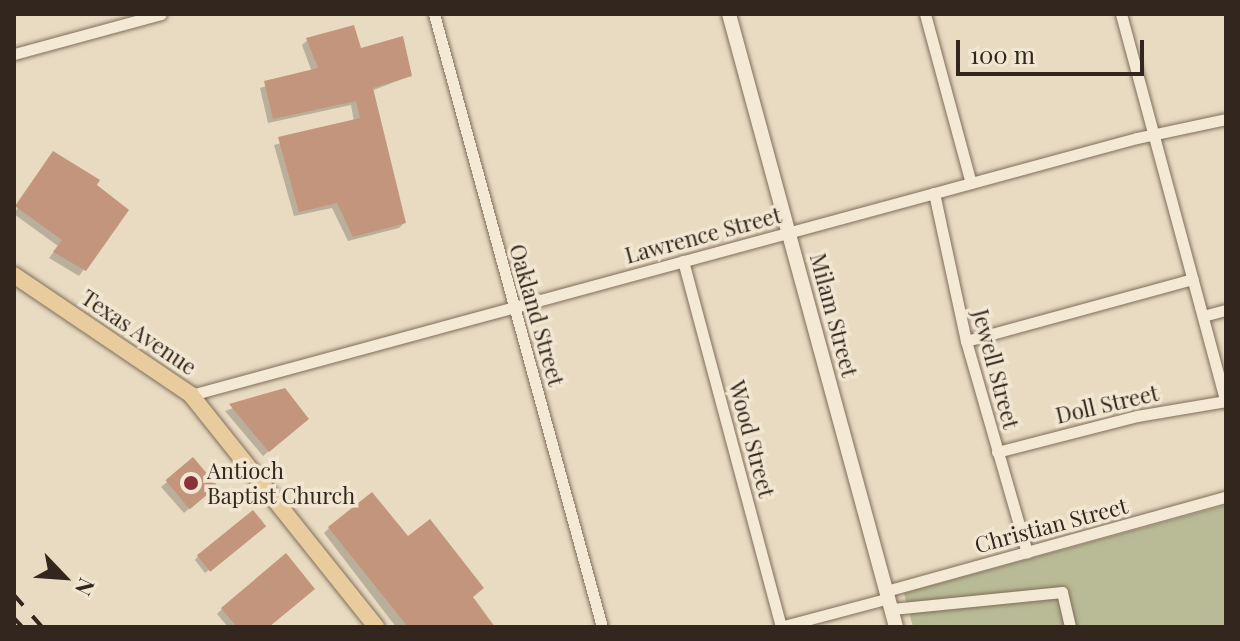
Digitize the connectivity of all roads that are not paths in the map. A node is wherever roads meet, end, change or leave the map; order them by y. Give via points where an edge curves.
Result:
1 (161, 14) edge
2 (434, 14) edge
3 (729, 14) edge
4 (925, 14) edge
5 (1121, 14) edge
6 (14, 54) edge
7 (1226, 119) edge
8 (1153, 135) junction
9 (971, 183) junction
10 (934, 193) junction
11 (788, 233) junction
12 (683, 261) junction
13 (14, 275) edge
14 (1193, 279) junction
15 (514, 308) junction
16 (1226, 310) edge
17 (1203, 316) junction
18 (966, 341) junction
19 (191, 395) junction
20 (1226, 402) edge
21 (997, 452) junction
22 (1226, 497) edge
23 (1027, 552) junction
24 (889, 599) junction
25 (376, 627) edge
26 (602, 627) edge
27 (780, 627) edge
28 (896, 627) edge
29 (1070, 627) edge

1 - 6 street
2 - 15 street, Oakland Street
3 - 11 street, Milam Street
4 - 9 street
5 - 8 street
7 - 8 street, Lawrence Street
8 - 9 street, Lawrence Street
8 - 14 street
9 - 10 street, Lawrence Street
10 - 11 street, Lawrence Street
10 - 18 street, Jewell Street
11 - 12 street, Lawrence Street
11 - 24 street, Milam Street
12 - 15 street, Lawrence Street
12 - 27 street, Wood Street
13 - 19 main road, Texas Avenue
14 - 17 street
14 - 18 street
15 - 19 street, Lawrence Street
15 - 26 street, Oakland Street
16 - 17 street
17 - 20 street
18 - 21 street, Jewell Street
19 - 25 main road, Texas Avenue
20 - 21 street, Doll Street via 1137,416
21 - 23 street, Jewell Street
22 - 23 street, Christian Street
23 - 24 street, Christian Street
24 - 27 street
24 - 28 street, Milam Street
24 - 29 street via 1062,592

